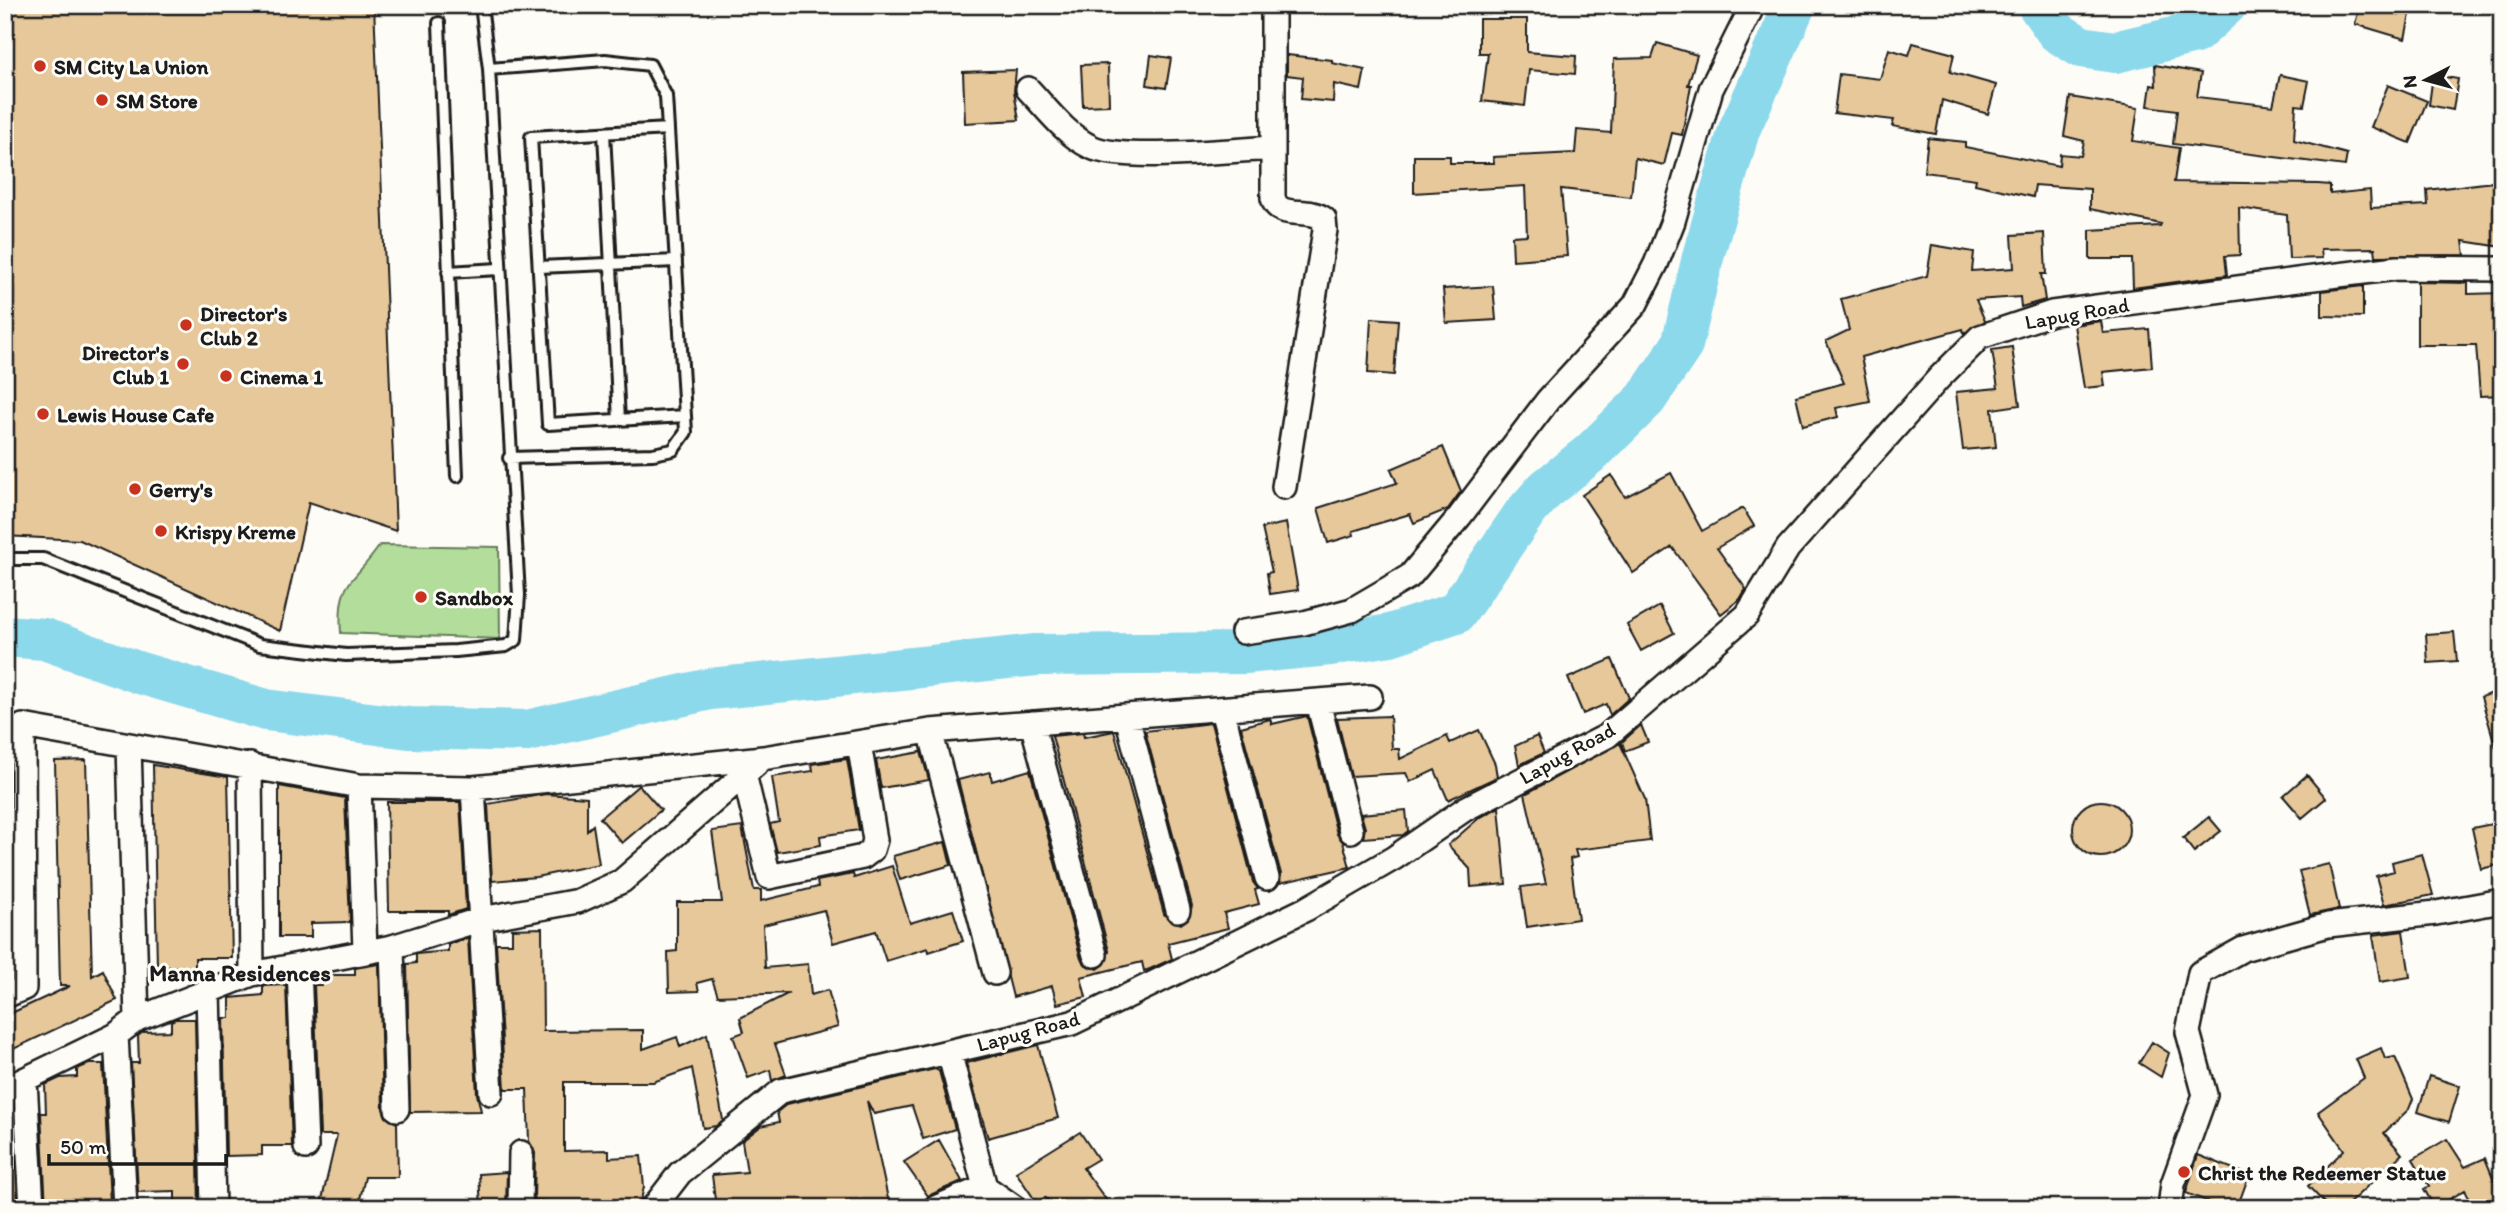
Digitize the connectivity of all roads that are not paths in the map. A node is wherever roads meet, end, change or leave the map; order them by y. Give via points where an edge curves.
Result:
1 (481, 5) edge
2 (1273, 5) edge
3 (1753, 5) edge
4 (439, 23) dead end
5 (489, 69) junction
6 (1028, 89) dead end
7 (668, 129) junction
8 (604, 133) junction
9 (1272, 148) junction
10 (676, 261) junction
11 (610, 264) junction
12 (539, 267) junction
13 (499, 269) junction
14 (2502, 269) edge
15 (448, 272) junction
16 (685, 416) junction
17 (619, 420) junction
18 (509, 458) junction
19 (457, 476) dead end
20 (1284, 487) dead end
21 (5, 559) edge
22 (1243, 632) dead end
23 (1370, 696) dead end
24 (1318, 702) junction
25 (1222, 710) junction
26 (1127, 717) junction
27 (1032, 723) junction
28 (930, 731) junction
29 (859, 743) junction
30 (129, 747) junction
31 (763, 758) junction
32 (250, 765) junction
33 (744, 774) junction
34 (359, 786) junction
35 (473, 788) junction
36 (1351, 831) dead end
37 (1267, 878) dead end
38 (2502, 901) edge
39 (1178, 910) dead end
40 (481, 919) junction
41 (392, 947) junction
42 (365, 950) junction
43 (1095, 955) dead end
44 (299, 967) junction
45 (995, 973) dead end
46 (252, 974) junction
47 (208, 989) junction
48 (5, 996) edge
49 (137, 1019) junction
50 (116, 1035) junction
51 (949, 1052) junction
52 (15, 1085) edge
53 (491, 1093) dead end
54 (397, 1109) dead end
55 (306, 1147) dead end
56 (521, 1153) dead end
57 (985, 1187) junction
58 (32, 1208) edge
59 (125, 1208) edge
60 (214, 1208) edge
61 (520, 1208) edge
62 (653, 1208) edge
63 (935, 1208) edge
64 (1015, 1208) edge
65 (2170, 1208) edge

1 - 5 lane
2 - 9 street
3 - 22 street via 1711,89 1672,221 1635,305 1548,400 1410,576 1352,610
4 - 15 lane
5 - 7 lane via 606,60 650,65 666,96
5 - 13 lane
6 - 9 street via 1068,131 1092,148 1127,155
7 - 8 lane
7 - 10 lane
8 - 11 lane
8 - 12 lane via 531,137
9 - 20 street via 1275,207 1316,212 1324,219 1325,230
10 - 11 lane
10 - 16 lane
11 - 12 lane
11 - 17 lane
12 - 17 lane via 548,424
13 - 15 lane
13 - 18 lane
14 - 51 street, Lapug Road via 2397,268 2291,281 2052,313 1980,337 1788,548 1747,615 1607,736 1465,808 1394,858 1306,909 1072,1023
15 - 19 lane
16 - 17 lane
16 - 18 lane via 686,432 673,450
18 - 21 lane via 519,595 516,640 506,646 346,654 260,645 43,559
23 - 24 street
24 - 25 street
24 - 36 street
25 - 26 street
25 - 37 street
26 - 27 street
26 - 39 street
27 - 28 street
27 - 43 street
28 - 29 street
28 - 45 street
29 - 31 street
29 - 33 street via 875,840 863,857 769,877
30 - 32 street
30 - 48 street via 23,726 24,988
30 - 49 street
31 - 33 street
31 - 35 street
32 - 34 street
32 - 46 street
33 - 40 street via 622,881 578,901
34 - 35 street
34 - 42 street
35 - 40 street
38 - 65 street via 2328,925 2242,949 2200,973 2188,1032 2205,1095 2173,1184
40 - 41 street
40 - 53 street
41 - 42 street
41 - 54 street
42 - 44 street
44 - 46 street
44 - 55 street
46 - 47 street
47 - 49 street
47 - 60 street
49 - 50 street
50 - 52 street
50 - 59 street
51 - 57 street
51 - 62 street, Lapug Road via 781,1091 680,1173
52 - 58 street
56 - 61 street
57 - 63 street
57 - 64 street

